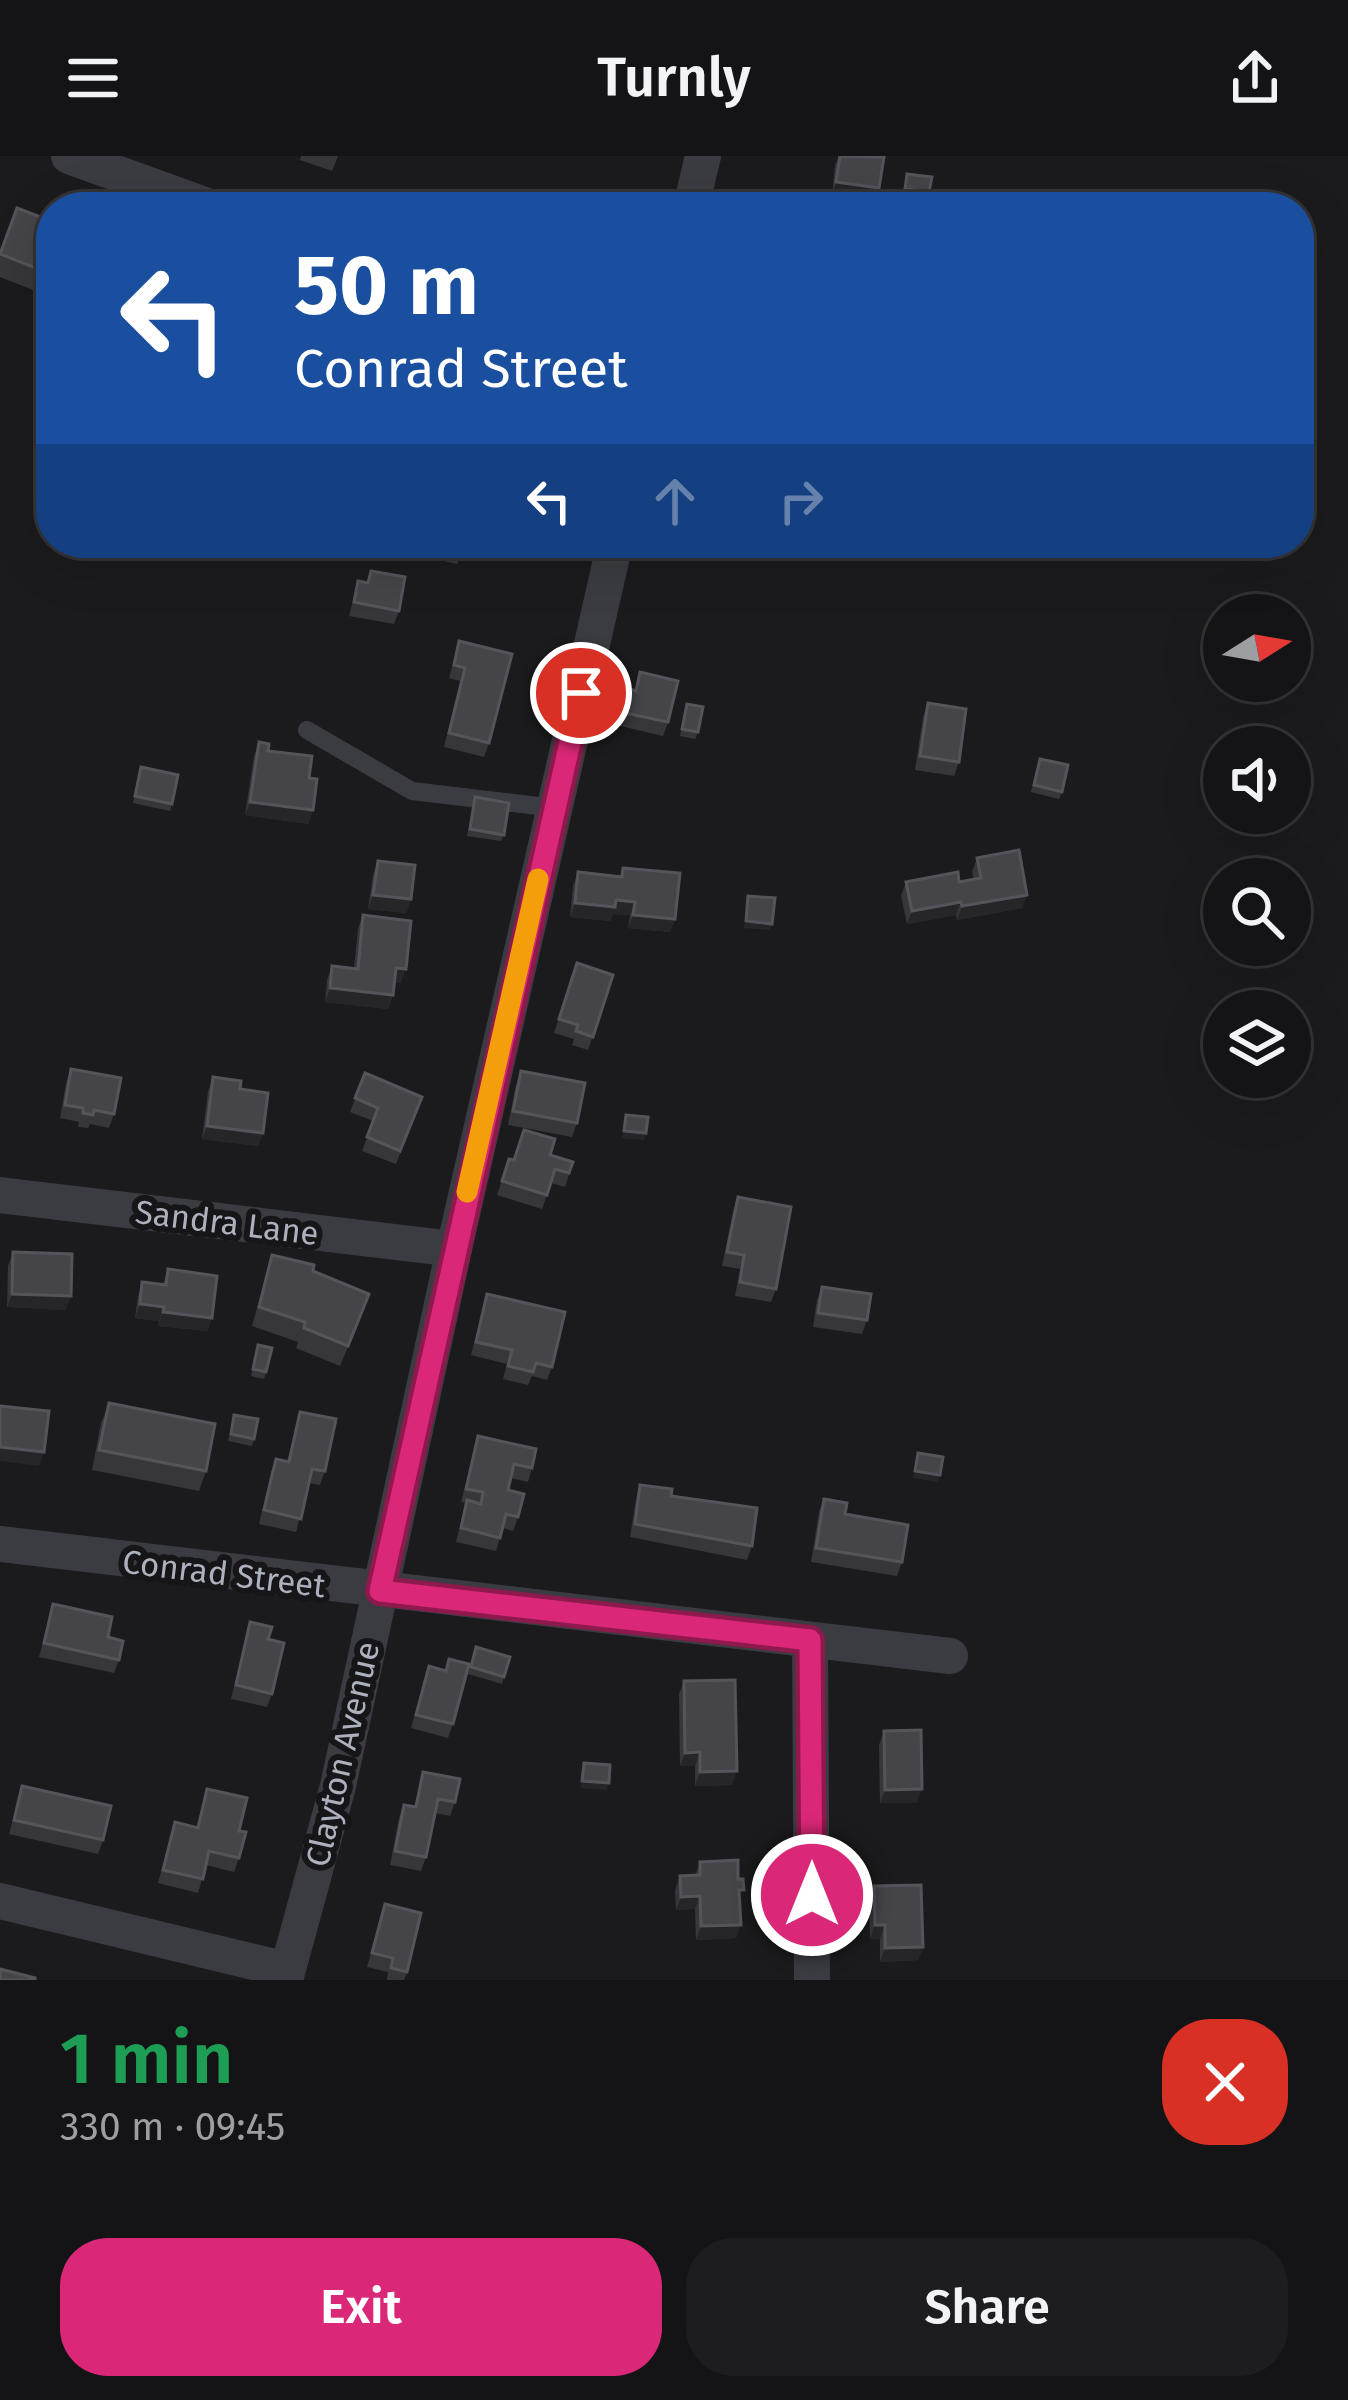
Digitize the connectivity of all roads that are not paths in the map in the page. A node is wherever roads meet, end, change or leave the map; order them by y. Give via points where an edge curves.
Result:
1 (69, 156) edge
2 (703, 156) edge
3 (169, 192) edge
4 (695, 192) edge
5 (612, 558) edge
6 (307, 730) dead end
7 (555, 808) junction
8 (0, 1196) edge
9 (454, 1249) junction
10 (0, 1544) edge
11 (380, 1591) junction
12 (810, 1640) junction
13 (950, 1656) dead end
14 (0, 1901) edge
15 (286, 1975) edge
16 (812, 1980) edge

1 - 3 street
2 - 4 street
5 - 7 street, Clayton Avenue
6 - 7 lane via 412,791
7 - 9 street, Clayton Avenue
8 - 9 street, Sandra Lane
9 - 11 street, Clayton Avenue
10 - 11 street, Conrad Street
11 - 12 street, Conrad Street
11 - 15 street, Clayton Avenue
12 - 13 street, Conrad Street
12 - 16 street
14 - 15 street

